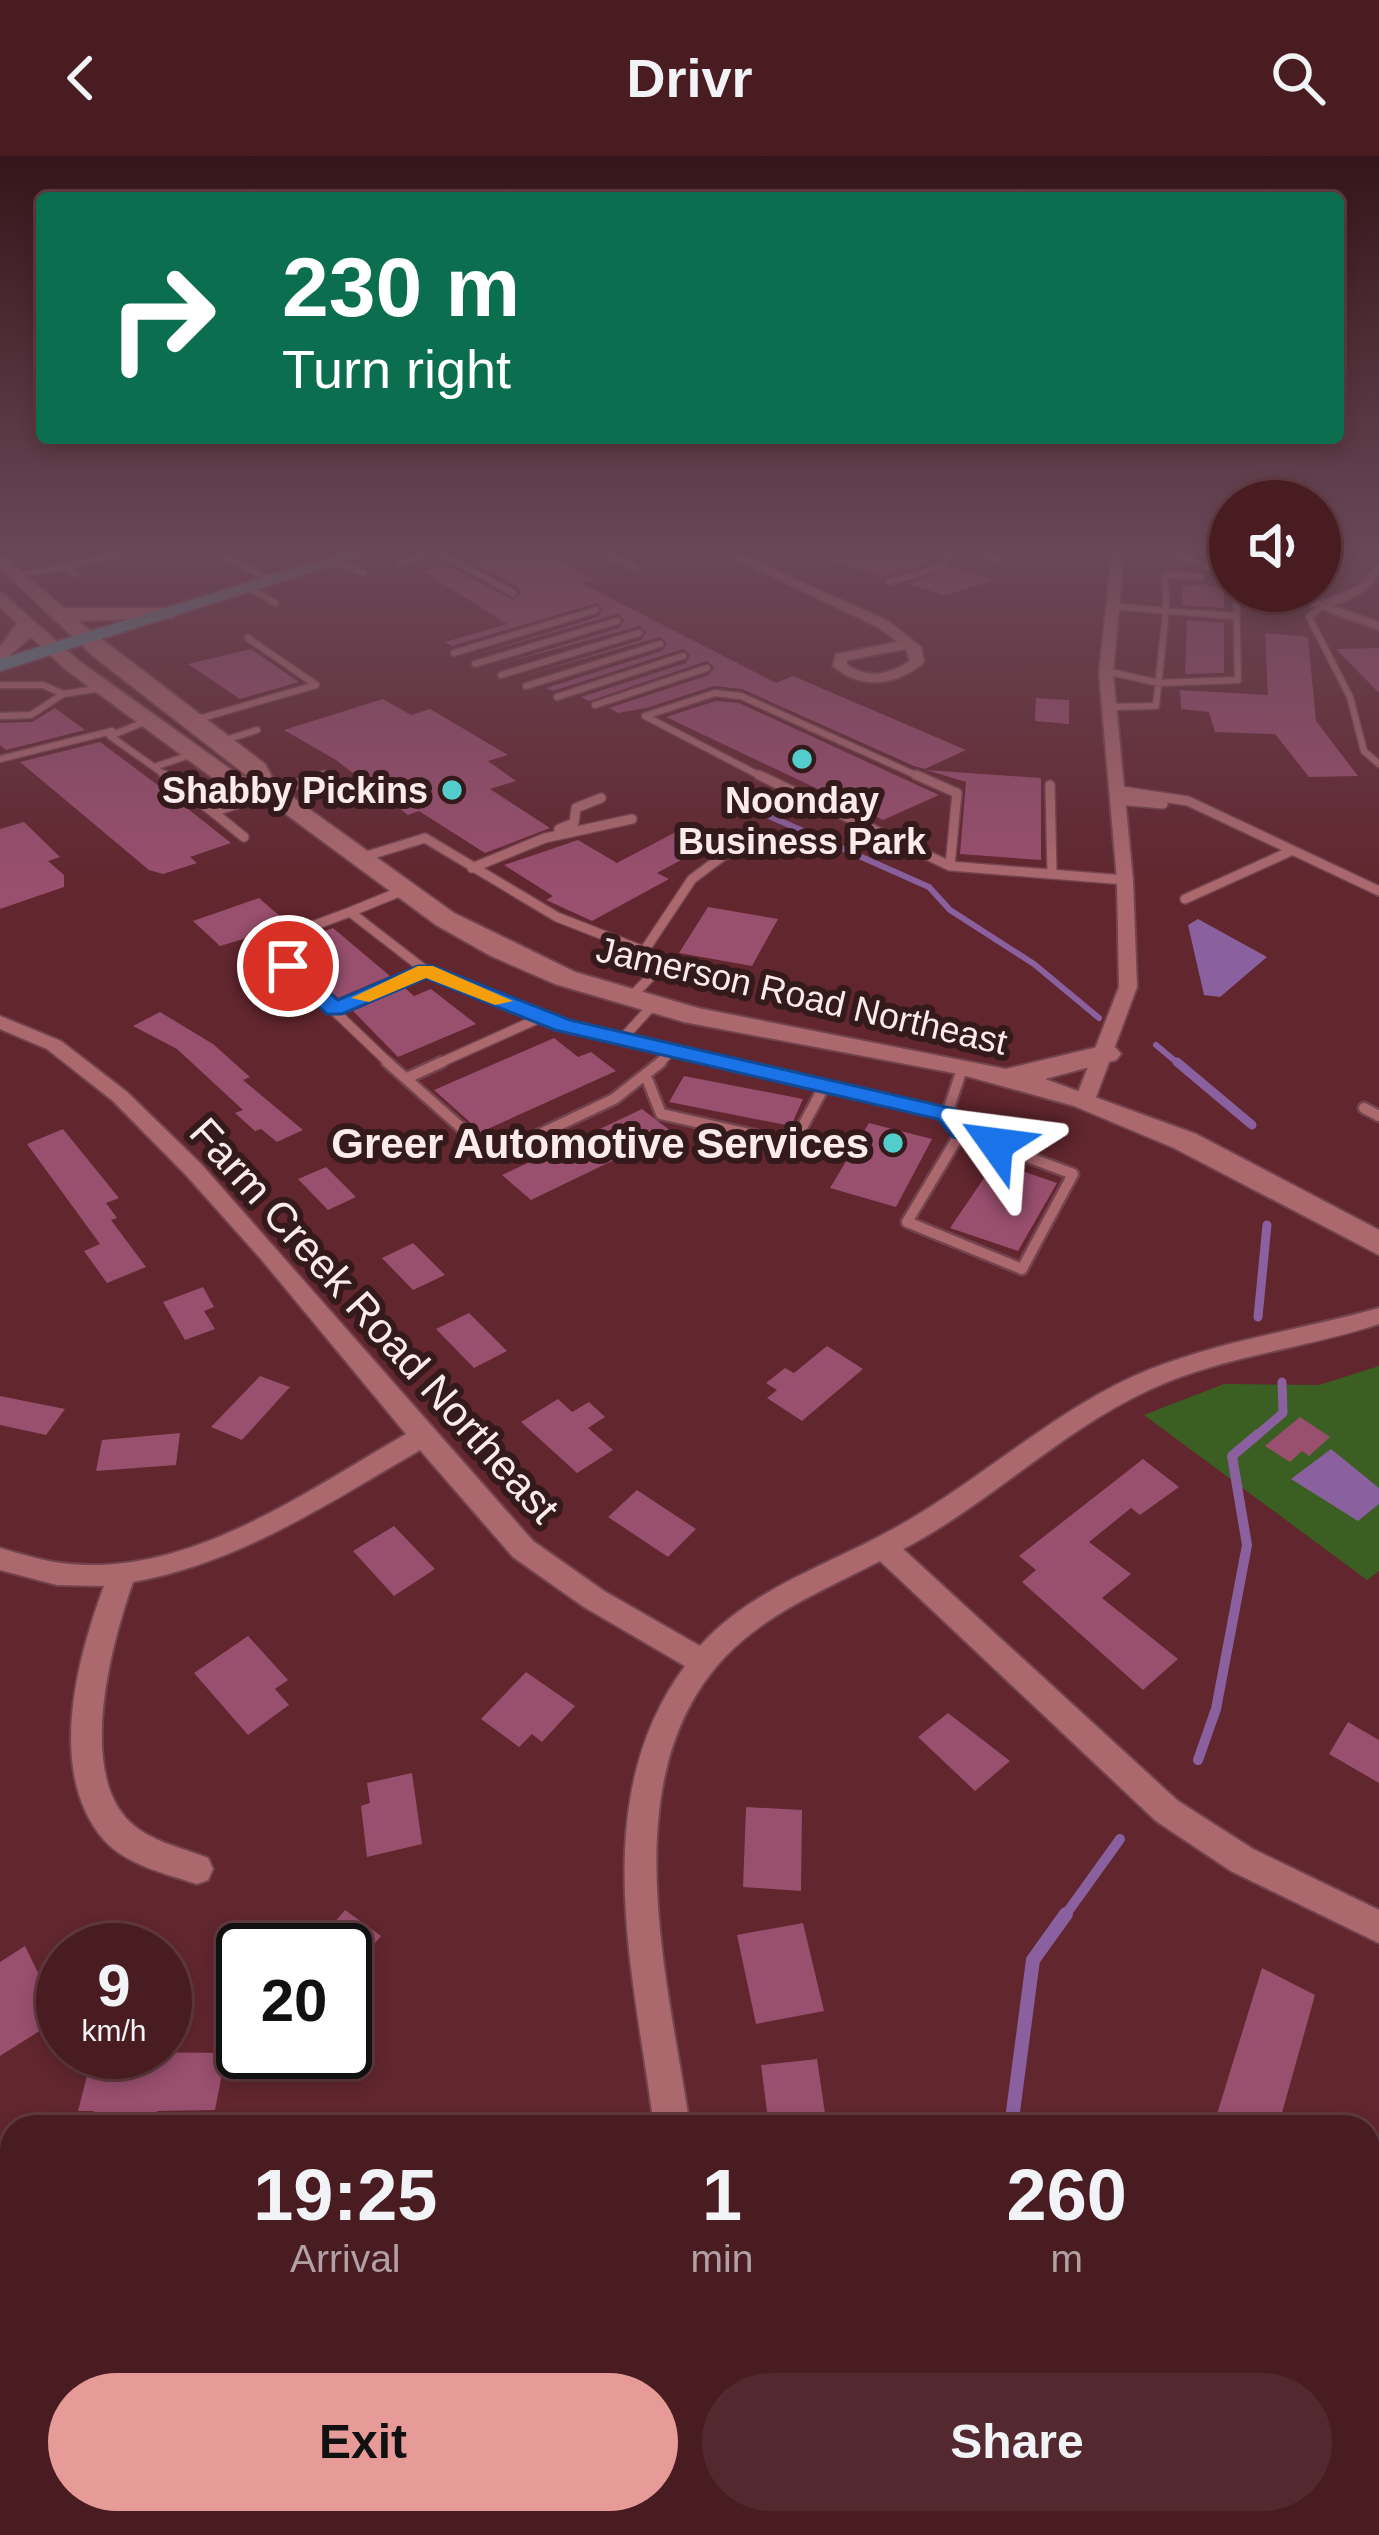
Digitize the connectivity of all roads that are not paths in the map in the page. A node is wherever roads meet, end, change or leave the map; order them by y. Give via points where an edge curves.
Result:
1 (71, 664) edge
2 (120, 664) edge
3 (286, 664) edge
4 (537, 664) edge
5 (596, 664) edge
6 (658, 664) edge
7 (840, 664) edge
8 (914, 664) edge
9 (1107, 664) edge
10 (1161, 664) edge
11 (1238, 664) edge
12 (1333, 664) edge
13 (707, 668) dead end
14 (1106, 670) junction
15 (501, 675) dead end
16 (1159, 682) junction
17 (0, 685) edge
18 (526, 686) dead end
19 (102, 688) junction
20 (63, 694) junction
21 (557, 697) dead end
22 (595, 705) dead end
23 (1108, 707) junction
24 (0, 716) edge
25 (195, 720) junction
26 (147, 721) junction
27 (257, 730) dead end
28 (112, 731) junction
29 (222, 741) junction
30 (193, 754) junction
31 (0, 759) edge
32 (1379, 764) edge
33 (154, 767) junction
34 (325, 776) dead end
35 (1050, 785) dead end
36 (269, 791) junction
37 (1116, 795) junction
38 (601, 798) dead end
39 (213, 812) junction
40 (632, 819) dead end
41 (553, 836) junction
42 (244, 837) dead end
43 (1292, 850) junction
44 (727, 853) dead end
45 (360, 858) junction
46 (950, 866) junction
47 (472, 868) junction
48 (1052, 874) junction
49 (1125, 880) junction
50 (404, 890) junction
51 (1379, 891) edge
52 (1186, 899) dead end
53 (350, 912) junction
54 (644, 951) junction
55 (425, 970) junction
56 (642, 1002) junction
57 (335, 1009) junction
58 (542, 1017) junction
59 (0, 1022) edge
60 (622, 1039) junction
61 (670, 1052) junction
62 (1106, 1054) junction
63 (963, 1066) junction
64 (1000, 1075) junction
65 (407, 1078) junction
66 (648, 1081) junction
67 (824, 1087) junction
68 (1085, 1100) junction
69 (1364, 1108) dead end
70 (946, 1114) junction
71 (1379, 1116) edge
72 (962, 1132) junction
73 (1378, 1243) edge
74 (1379, 1316) edge
75 (425, 1435) junction
76 (880, 1545) junction
77 (0, 1559) edge
78 (121, 1578) junction
79 (700, 1661) junction
80 (197, 1869) dead end
81 (1379, 1927) edge
82 (670, 2115) edge

1 - 19 street, Jamerson Road Northeast
2 - 25 street, Jamerson Road Northeast
3 - 25 lane via 316,685
4 - 15 lane
5 - 18 lane
6 - 21 lane
7 - 8 street via 862,678 890,678
9 - 14 street
10 - 16 lane
11 - 16 lane via 1238,680
12 - 32 lane via 1364,751
13 - 22 lane
14 - 16 lane
14 - 23 street
16 - 23 lane via 1156,706
17 - 20 lane via 43,685
19 - 20 lane
19 - 26 street, Jamerson Road Northeast
20 - 24 lane via 31,715
23 - 37 street
25 - 29 street, Jamerson Road Northeast
26 - 28 lane
26 - 30 street, Jamerson Road Northeast
27 - 29 lane
28 - 31 lane
28 - 33 lane
29 - 36 street, Jamerson Road Northeast via 257,769
30 - 33 lane
30 - 36 street, Jamerson Road Northeast via 229,779
33 - 39 lane
34 - 36 lane
35 - 48 lane
36 - 39 lane
36 - 45 street, Jamerson Road Northeast
37 - 43 lane via 1170,797
37 - 49 street
38 - 41 lane via 576,808 574,823
39 - 42 lane
40 - 41 lane
41 - 47 lane
43 - 51 lane
43 - 52 lane
44 - 54 lane via 692,879
45 - 47 lane via 425,838
45 - 50 street, Jamerson Road Northeast
46 - 46 lane via 882,838 645,716 715,693 741,696 956,793
46 - 48 lane
47 - 54 lane via 585,934
48 - 49 lane
49 - 62 street via 1128,987
50 - 53 lane
50 - 56 street, Jamerson Road Northeast via 500,950
53 - 55 lane
53 - 57 lane via 264,944
54 - 56 lane via 662,965
55 - 57 lane
55 - 58 lane
56 - 60 lane
56 - 63 street, Jamerson Road Northeast
57 - 65 lane
58 - 60 lane
58 - 65 lane
59 - 75 street, Farm Creek Road Northeast via 34,1034 138,1114
60 - 61 lane
61 - 66 lane
61 - 67 lane
62 - 64 street via 1039,1074
62 - 68 street
63 - 64 street, Jamerson Road Northeast
63 - 70 lane
64 - 68 street, Jamerson Road Northeast
65 - 66 lane via 500,1153
66 - 67 lane via 661,1114 793,1144
67 - 70 lane
68 - 73 street, Jamerson Road Northeast via 1220,1158
69 - 71 lane
70 - 72 lane
72 - 72 lane via 1073,1174 1022,1269 907,1222
74 - 76 street via 1166,1372
75 - 78 street via 211,1550
75 - 79 street, Farm Creek Road Northeast via 523,1549
76 - 79 street via 776,1599
76 - 81 street via 1167,1811 1242,1860
77 - 78 street via 49,1574
78 - 80 street via 90,1690 99,1802 112,1827 146,1851
79 - 82 street via 665,1735 642,1828 642,1915

